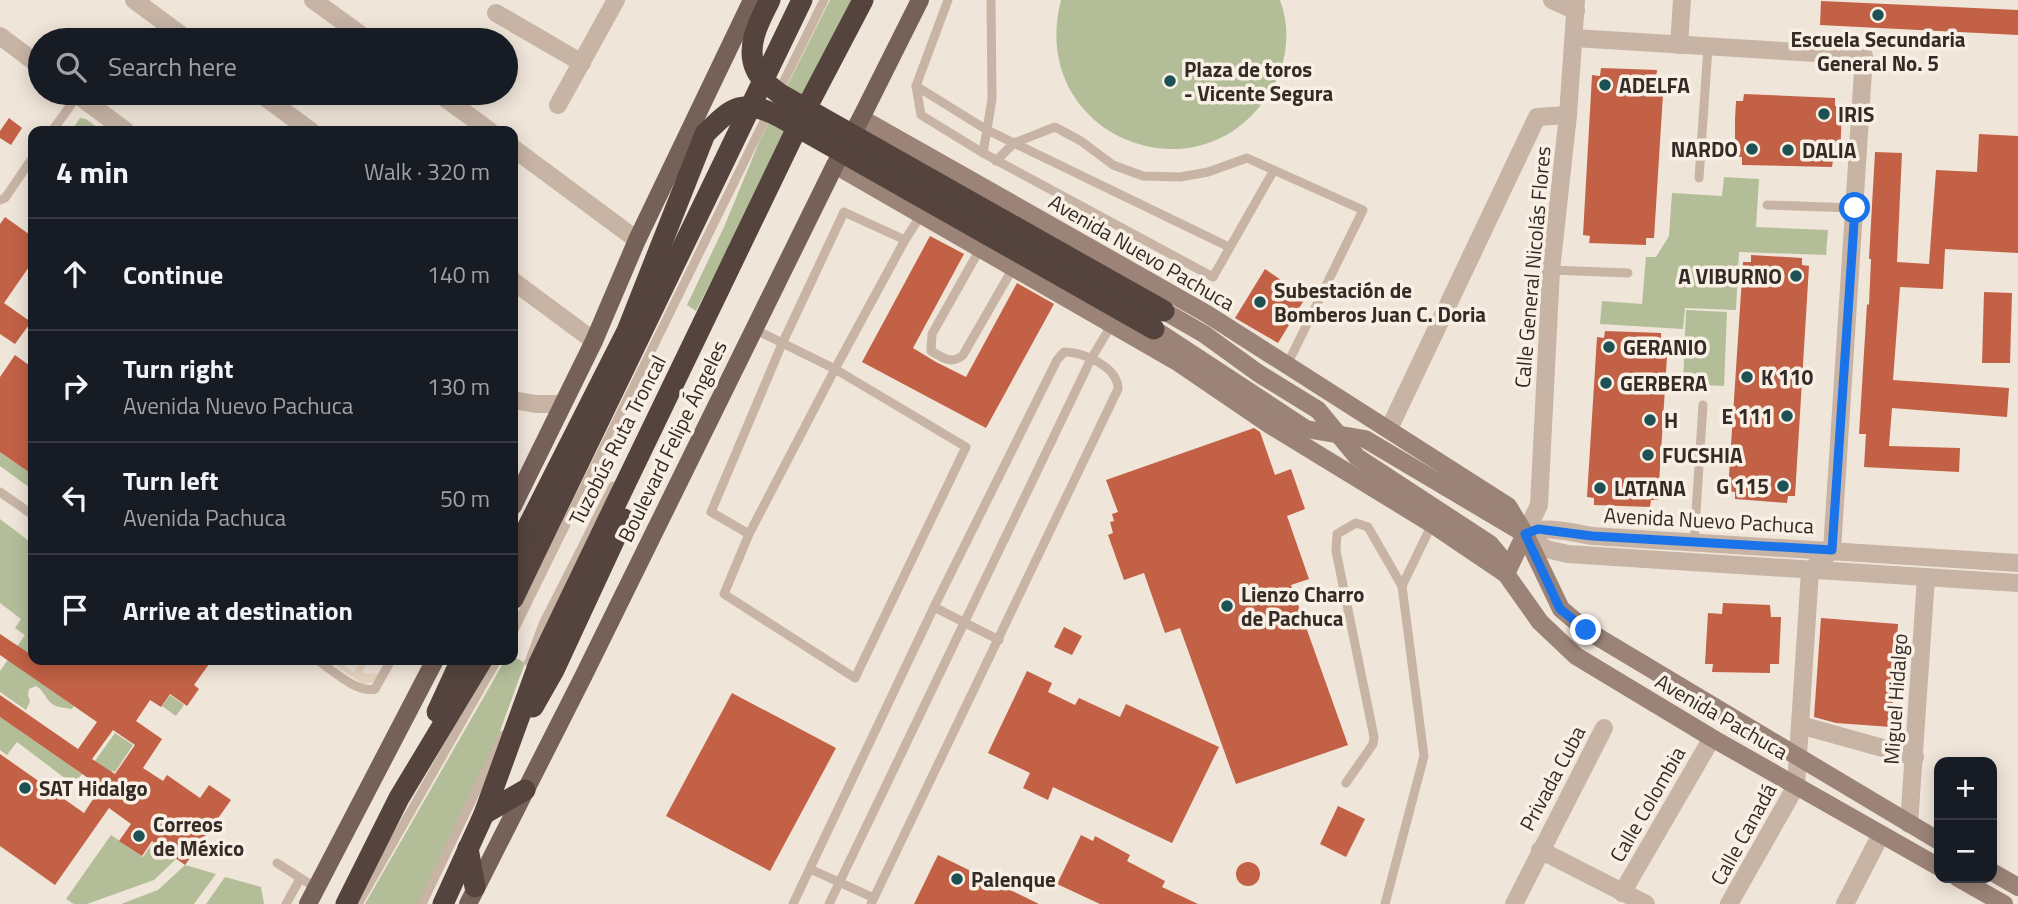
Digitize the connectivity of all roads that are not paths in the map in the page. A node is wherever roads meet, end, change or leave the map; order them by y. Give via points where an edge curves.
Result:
1 (134, 0) edge
2 (313, 0) edge
3 (752, 0) edge
4 (770, 0) edge
5 (802, 0) edge
6 (824, 0) edge
7 (861, 0) edge
8 (874, 0) edge
9 (920, 0) edge
10 (948, 0) edge
11 (991, 0) edge
12 (1552, 0) edge
13 (1682, 0) edge
14 (612, 1) edge
15 (1576, 6) edge
16 (496, 13) dead end
17 (172, 28) edge
18 (352, 28) edge
19 (0, 36) edge
20 (1574, 38) junction
21 (1679, 45) junction
22 (1708, 47) junction
23 (28, 57) edge
24 (582, 63) junction
25 (916, 86) junction
26 (70, 105) edge
27 (92, 105) edge
28 (275, 105) edge
29 (455, 105) edge
30 (558, 105) dead end
31 (784, 107) junction
32 (1568, 115) junction
33 (861, 118) junction
34 (55, 126) edge
35 (119, 126) edge
36 (304, 126) edge
37 (483, 126) edge
38 (987, 130) junction
39 (894, 137) junction
40 (1014, 143) junction
41 (518, 152) edge
42 (983, 153) junction
43 (996, 161) junction
44 (28, 164) edge
45 (835, 165) junction
46 (1274, 170) junction
47 (1699, 178) dead end
48 (869, 184) junction
49 (0, 200) edge
50 (1768, 205) dead end
51 (1855, 208) junction
52 (921, 215) junction
53 (637, 240) junction
54 (905, 240) junction
55 (1229, 247) junction
56 (980, 249) junction
57 (1013, 268) junction
58 (1551, 270) junction
59 (1628, 273) dead end
60 (518, 285) edge
61 (1159, 320) joint
62 (1112, 324) junction
63 (754, 329) junction
64 (594, 341) junction
65 (782, 344) junction
66 (1091, 359) junction
67 (1287, 365) junction
68 (835, 369) junction
69 (518, 401) edge
70 (563, 404) junction
71 (1703, 405) dead end
72 (1389, 429) junction
73 (1338, 435) junction
74 (0, 492) edge
75 (518, 496) edge
76 (28, 512) edge
77 (1432, 524) junction
78 (749, 534) junction
79 (1525, 534) junction
80 (1694, 542) junction
81 (518, 546) edge
82 (1832, 550) junction
83 (2018, 563) edge
84 (1810, 571) junction
85 (1506, 574) junction
86 (1926, 578) junction
87 (2018, 583) edge
88 (1402, 586) junction
89 (518, 589) edge
90 (933, 607) junction
91 (518, 622) edge
92 (964, 622) junction
93 (999, 640) junction
94 (324, 665) edge
95 (388, 665) edge
96 (432, 665) edge
97 (459, 665) edge
98 (479, 665) edge
99 (494, 665) edge
100 (1800, 725) junction
101 (1604, 728) dead end
102 (513, 735) junction
103 (1712, 738) junction
104 (1798, 757) junction
105 (1915, 757) junction
106 (1346, 783) dead end
107 (1796, 786) junction
108 (525, 790) junction
109 (399, 798) junction
110 (484, 814) junction
111 (1909, 824) junction
112 (1934, 838) edge
113 (1877, 842) dead end
114 (468, 848) junction
115 (1540, 850) junction
116 (276, 863) dead end
117 (1934, 864) edge
118 (810, 869) junction
119 (1997, 875) edge
120 (300, 879) junction
121 (839, 883) junction
122 (1967, 883) edge
123 (2018, 887) edge
124 (1622, 893) junction
125 (312, 896) edge
126 (471, 896) edge
127 (872, 901) edge
128 (286, 904) edge
129 (346, 904) edge
130 (358, 904) edge
131 (422, 904) edge
132 (443, 904) edge
133 (793, 904) edge
134 (829, 904) edge
135 (1385, 904) edge
136 (1514, 904) edge
137 (1646, 904) edge
138 (1729, 904) edge
139 (1845, 904) edge
140 (2004, 904) edge

1 - 17 street
2 - 18 street
3 - 53 main road
4 - 31 highway via 758,22 751,51 756,72 780,94
5 - 89 highway
6 - 91 lane, Tuzobús Ruta Troncal
7 - 102 highway, Boulevard Felipe Ángeles via 538,663
7 - 131 lane, Tuzobús Ruta Troncal via 543,624 503,735
8 - 31 highway via 831,79
9 - 33 main road, Boulevard Felipe Ángeles
10 - 25 lane
11 - 38 lane via 992,99
12 - 15 street
13 - 21 street
14 - 24 street
15 - 20 street, Calle General Nicolás Flores
16 - 24 street
19 - 23 street
20 - 21 street
20 - 32 street, Calle General Nicolás Flores
21 - 22 street
22 - 47 lane
22 - 51 street via 1864,56
24 - 30 street
25 - 38 lane
25 - 42 lane via 921,116
26 - 34 lane
27 - 35 street
28 - 36 street
29 - 37 street
31 - 61 highway
31 - 81 highway via 748,105 726,113 705,134 626,331
31 - 102 highway via 790,160 778,190 554,670
32 - 58 street, Calle General Nicolás Flores
32 - 72 street via 1537,117
33 - 39 main road, Avenida Nuevo Pachuca
33 - 45 main road, Boulevard Felipe Ángeles
38 - 40 lane
38 - 42 lane
39 - 48 main road via 874,156
39 - 67 main road, Avenida Nuevo Pachuca via 1207,314
40 - 43 lane
40 - 46 lane via 1055,127 1113,165 1143,176 1180,177 1247,158
40 - 55 lane
41 - 53 street
42 - 43 lane
43 - 55 lane via 1213,277
44 - 49 lane
45 - 48 main road
45 - 63 main road, Boulevard Felipe Ángeles
46 - 55 lane
46 - 67 lane via 1363,211
48 - 52 main road
50 - 51 lane
51 - 82 street
52 - 54 lane
52 - 56 main road
53 - 64 main road
54 - 65 lane via 845,212
54 - 68 lane
56 - 57 main road
56 - 57 lane via 932,334 932,351 947,360 963,355
57 - 62 main road
58 - 59 lane
58 - 79 street, Calle General Nicolás Flores via 1539,505
60 - 64 street
61 - 73 main road via 1306,429
62 - 66 lane
62 - 77 main road
63 - 65 lane
63 - 108 main road, Boulevard Felipe Ángeles
64 - 70 main road
65 - 68 lane
65 - 78 lane via 711,512
66 - 90 lane via 1064,352 1057,360
66 - 92 lane
66 - 93 lane via 1114,373 1118,389
67 - 72 main road, Avenida Nuevo Pachuca
68 - 78 lane
68 - 78 lane via 966,447 855,678 724,594
69 - 70 street
70 - 75 main road
71 - 80 lane
72 - 79 main road, Avenida Nuevo Pachuca via 1508,506
73 - 79 main road via 1365,439
73 - 85 main road via 1357,457 1490,544
74 - 76 lane
77 - 85 main road
77 - 88 lane
79 - 80 street, Avenida Nuevo Pachuca via 1538,529
79 - 84 street, Avenida Nuevo Pachuca via 1546,549 1568,554
79 - 85 main road
79 - 104 main road, Avenida Pachuca via 1560,609 1586,630
80 - 82 street, Avenida Nuevo Pachuca
82 - 83 street, Avenida Nuevo Pachuca
82 - 84 street
84 - 86 street, Avenida Nuevo Pachuca
84 - 100 street
85 - 103 main road, Avenida Pachuca via 1540,622 1576,656
86 - 87 street, Avenida Nuevo Pachuca
86 - 105 street, Miguel Hidalgo
88 - 106 lane via 1368,527 1356,523 1337,534 1336,551 1374,737
88 - 135 lane via 1424,756
90 - 92 lane
90 - 118 lane
92 - 93 lane
92 - 121 lane
93 - 127 lane
94 - 95 lane via 366,691 374,689
96 - 125 main road
97 - 109 highway
98 - 109 highway
99 - 130 lane
100 - 104 street
100 - 105 street
101 - 115 street, Privada Cuba
102 - 110 highway, Boulevard Felipe Ángeles
103 - 107 main road, Avenida Pachuca
103 - 124 street, Calle Colombia
104 - 107 street
104 - 111 main road, Avenida Pachuca
105 - 111 street, Miguel Hidalgo
107 - 117 main road, Avenida Pachuca
107 - 138 street, Calle Canadá
108 - 110 highway
108 - 126 main road, Boulevard Felipe Ángeles
109 - 129 highway
110 - 114 highway, Boulevard Felipe Ángeles
111 - 112 main road, Avenida Pachuca
113 - 139 street
114 - 126 highway
114 - 132 highway, Boulevard Felipe Ángeles
115 - 124 street
115 - 136 street, Privada Cuba
116 - 120 lane
118 - 121 lane
118 - 133 lane
119 - 123 main road
120 - 125 lane
120 - 128 lane
121 - 127 lane
121 - 134 lane
122 - 140 main road
124 - 137 street

